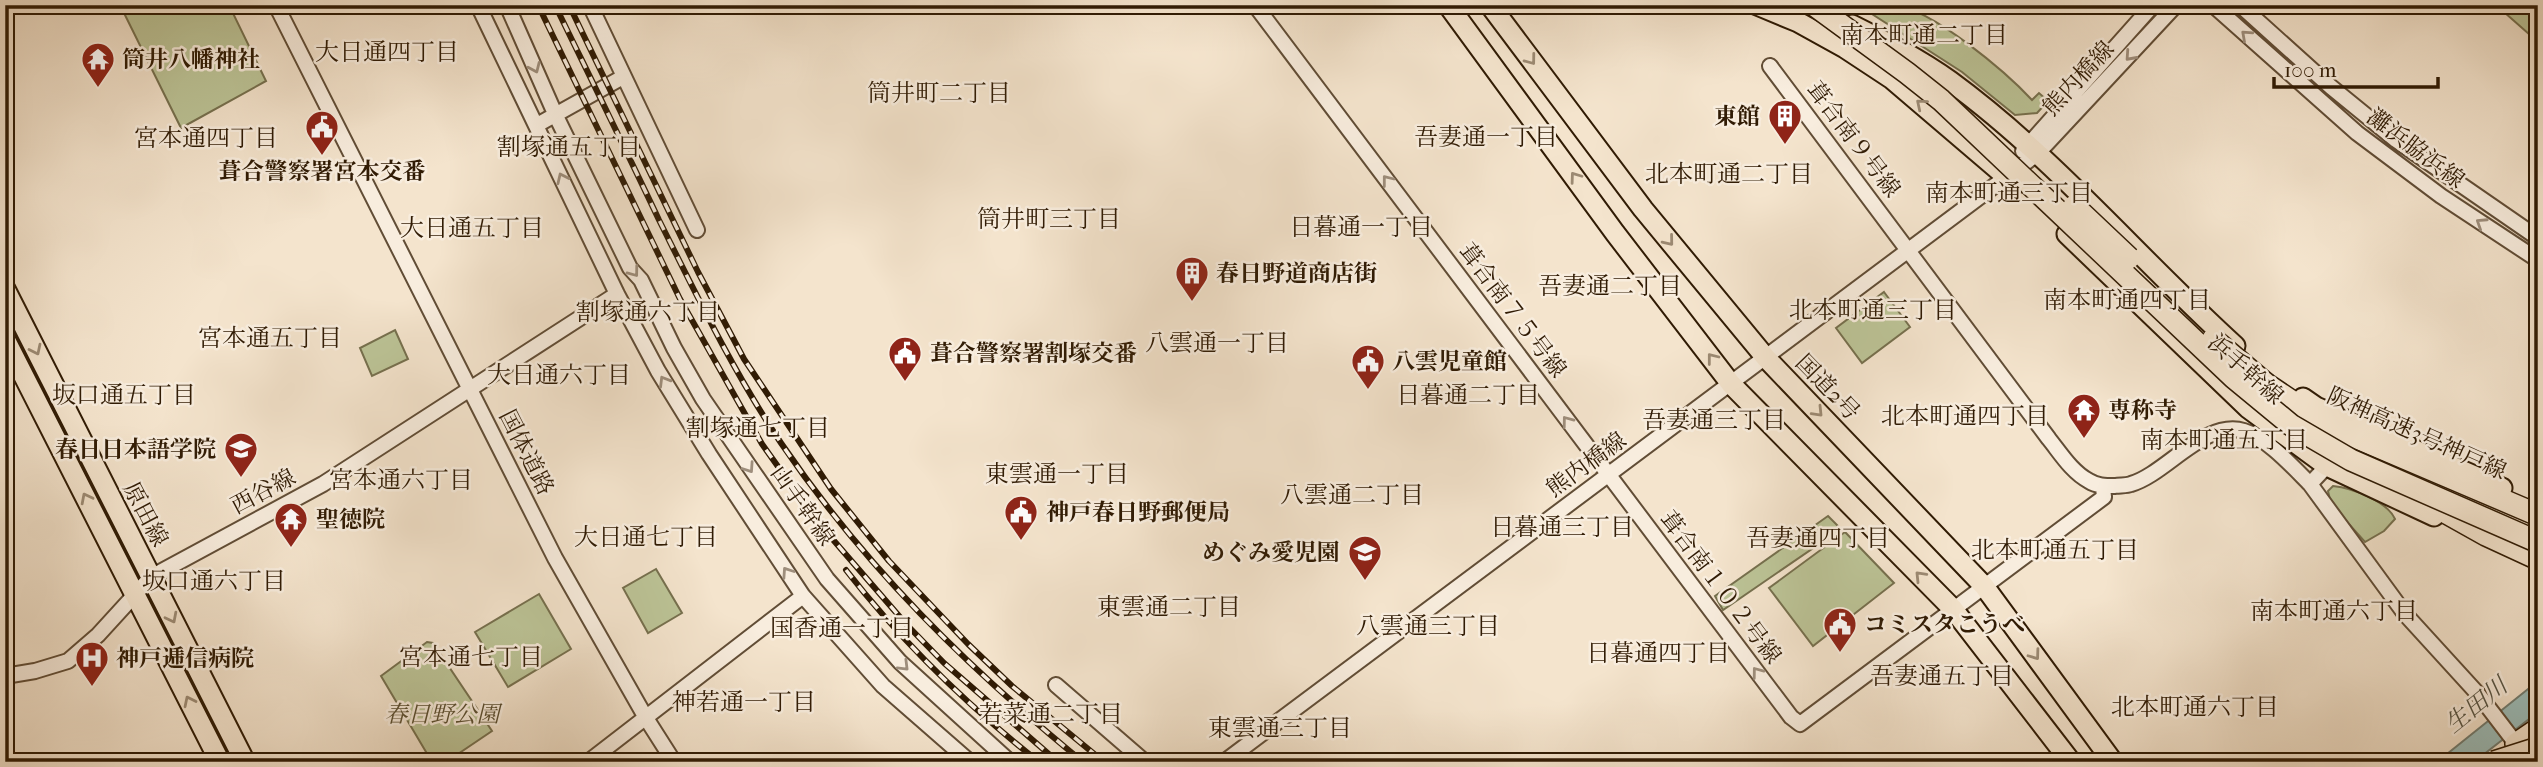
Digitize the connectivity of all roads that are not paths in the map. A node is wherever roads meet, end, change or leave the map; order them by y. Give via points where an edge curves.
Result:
1 (276, 5) edge
2 (478, 5) edge
3 (507, 5) edge
4 (590, 5) edge
5 (1255, 5) edge
6 (1448, 5) edge
7 (1490, 5) edge
8 (1757, 5) edge
9 (1812, 5) edge
10 (1838, 5) edge
11 (2153, 5) edge
12 (2176, 5) edge
13 (2213, 5) edge
14 (2240, 5) edge
15 (1770, 66) dead end
16 (623, 77) junction
17 (556, 116) junction
18 (537, 125) junction
19 (2032, 149) junction
20 (2007, 176) junction
21 (698, 230) dead end
22 (2538, 238) edge
23 (1910, 251) junction
24 (2538, 260) edge
25 (5, 289) edge
26 (617, 294) junction
27 (5, 339) edge
28 (1766, 358) junction
29 (1731, 384) junction
30 (470, 390) junction
31 (2315, 417) junction
32 (2327, 466) junction
33 (2376, 472) junction
34 (1609, 475) junction
35 (2310, 484) junction
36 (2103, 487) junction
37 (2538, 504) edge
38 (2538, 515) edge
39 (2538, 528) edge
40 (2538, 542) edge
41 (2538, 559) edge
42 (2538, 568) edge
43 (151, 577) junction
44 (1984, 586) junction
45 (134, 594) junction
46 (803, 596) junction
47 (1953, 609) junction
48 (5, 676) edge
49 (1056, 685) dead end
50 (646, 718) junction
51 (2538, 729) edge
52 (2515, 741) junction
53 (2538, 748) edge
54 (220, 762) edge
55 (245, 762) edge
56 (588, 762) edge
57 (674, 762) edge
58 (970, 762) edge
59 (1010, 762) edge
60 (1145, 762) edge
61 (1224, 762) edge
62 (2071, 762) edge
63 (2113, 762) edge
64 (2494, 762) edge
65 (2530, 762) edge

1 - 30 street, 国体道路
2 - 18 street
3 -> 17 street, 山手幹線
4 - 16 street
34 -> 5 street, 葺合南７５号線
29 -> 6 main road
7 -> 28 main road, 国道2号 via 1643,209
20 -> 8 main road, 浜手幹線 via 1892,79 1798,22
9 - 19 main road, 浜手幹線 via 1905,52 1948,80
9 - 33 highway, 阪神高速3号神戸線, bridge via 1907,73 1976,131 2257,399 2322,444
10 - 31 highway, 阪神高速3号神戸線, bridge via 1949,90 2232,356
11 - 19 street, 熊内橋線
12 -> 19 street, 熊内橋線
24 -> 13 street, 灘浜脇浜線 via 2433,191 2357,133
14 - 22 street, 灘浜脇浜線 via 2396,140
15 - 23 street, 葺合南９号線
16 - 17 street
16 - 21 street
17 - 18 street
17 -> 59 street, 山手幹線 via 630,268 641,280 703,398 752,473 827,579 900,662
26 -> 18 street
19 - 20 street, 熊内橋線
19 - 37 main road, 浜手幹線 via 2267,375 2316,407
20 - 23 street, 熊内橋線
20 - 32 main road, 浜手幹線 via 2248,408
23 - 28 street, 熊内橋線
23 - 36 street, 葺合南９号線 via 2065,459 2090,482
25 -> 43 main road, 原田線
26 - 30 street, 西谷線
46 -> 26 street via 683,413
45 -> 27 main road, 原田線
28 - 29 street, 熊内橋線
28 -> 44 main road, 国道2号
29 - 34 street, 熊内橋線
47 -> 29 main road
30 - 43 street, 西谷線 via 324,484
30 - 50 street, 国体道路 via 555,558
31 - 38 highway, 阪神高速3号神戸線 via 2372,446
31 - 39 highway via 2368,454
32 - 35 street
32 - 42 main road, 浜手幹線
33 - 40 highway, 阪神高速3号神戸線, bridge
33 - 41 highway, bridge
47 -> 34 street, 葺合南１０２号線 via 1800,724
34 - 61 street, 熊内橋線
35 - 36 street via 2264,443 2244,431 2225,430 2207,435 2153,474
35 - 52 street via 2404,614
36 - 44 street via 2104,497
43 - 45 street, 西谷線
43 -> 55 main road, 原田線
44 - 47 street
44 -> 63 main road, 国道2号
45 - 48 street, 西谷線 via 68,661
54 -> 45 main road, 原田線
46 - 50 street
46 - 58 street via 883,686
47 - 62 main road
49 - 60 street
50 - 56 street
50 - 57 street, 国体道路
51 - 52 highway
52 - 65 street
53 - 64 highway, bridge

